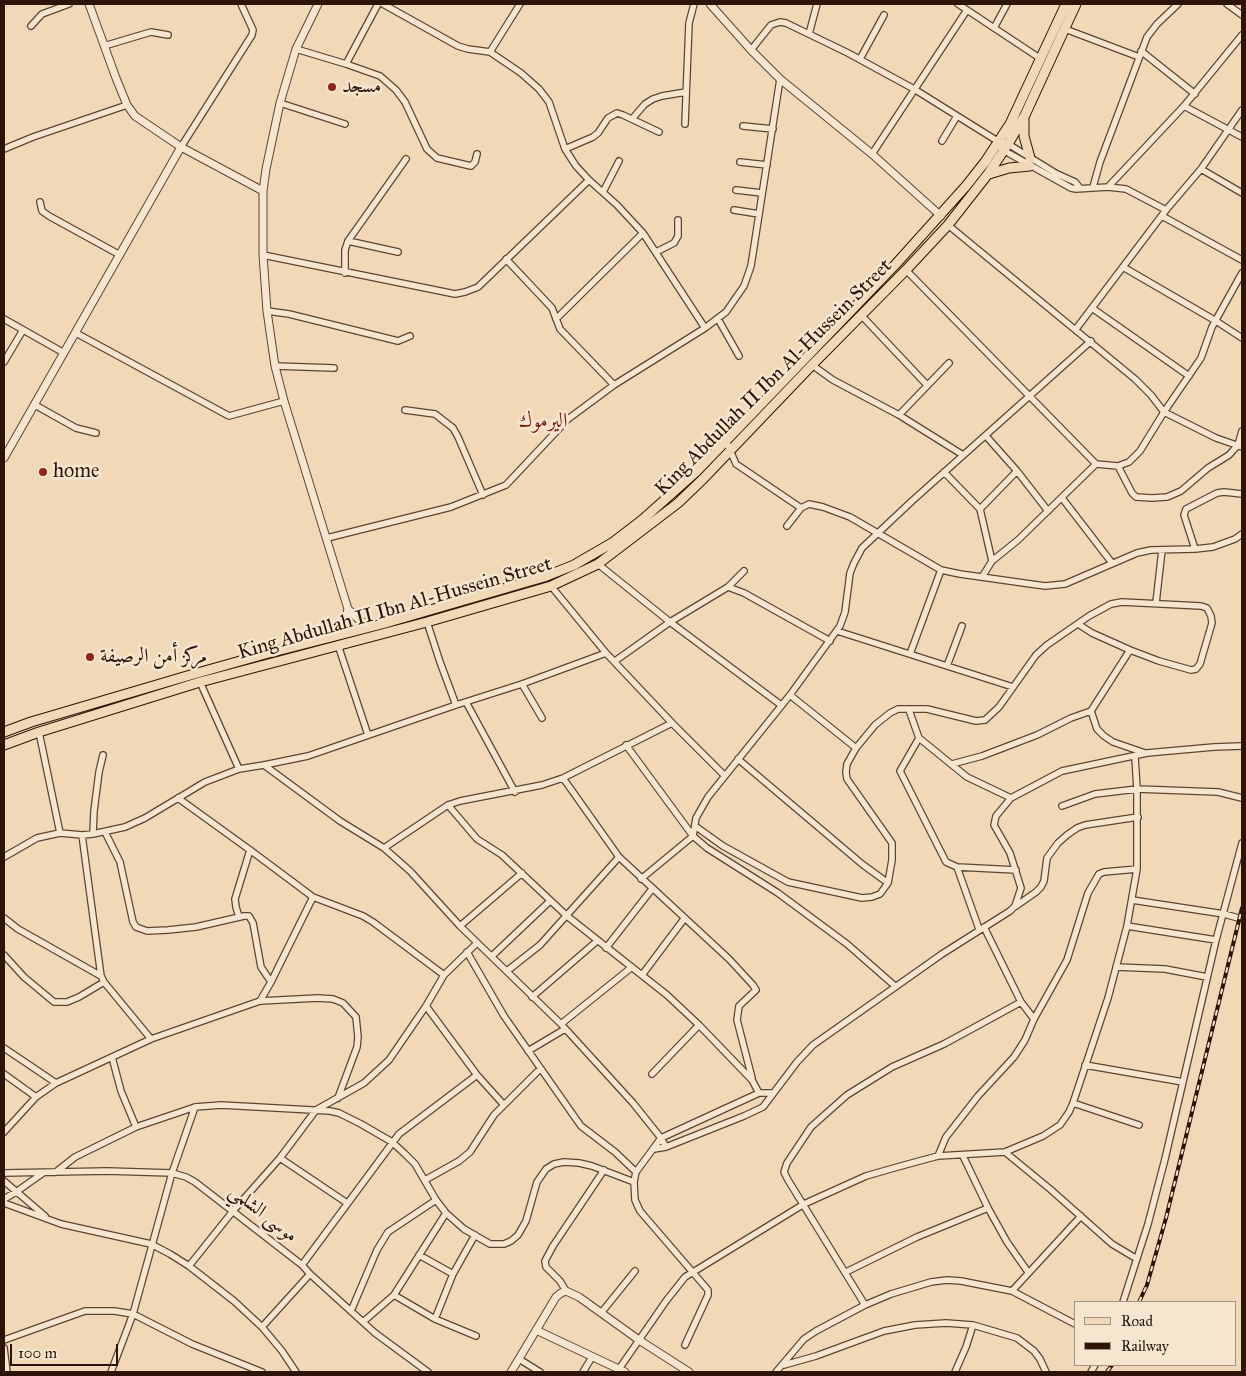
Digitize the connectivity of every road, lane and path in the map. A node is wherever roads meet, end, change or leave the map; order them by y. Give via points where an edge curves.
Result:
1 (69, 4) edge
2 (89, 4) edge
3 (241, 4) edge
4 (318, 4) edge
5 (378, 4) edge
6 (383, 4) edge
7 (520, 4) edge
8 (694, 4) edge
9 (710, 4) edge
10 (817, 4) edge
11 (958, 4) edge
12 (1007, 4) edge
13 (1066, 4) edge
14 (1076, 4) edge
15 (1178, 4) edge
16 (1227, 4) edge
17 (967, 10) junction
18 (884, 15) dead end
19 (1242, 15) edge
20 (31, 26) dead end
21 (994, 28) junction
22 (1065, 29) junction
23 (168, 34) dead end
24 (809, 34) junction
25 (1242, 35) edge
26 (1240, 44) edge
27 (104, 46) junction
28 (296, 49) junction
29 (751, 50) junction
30 (490, 52) junction
31 (1140, 54) junction
32 (860, 59) junction
33 (1041, 59) junction
34 (346, 64) junction
35 (780, 79) junction
36 (914, 89) junction
37 (686, 92) junction
38 (1195, 94) junction
39 (280, 103) junction
40 (127, 105) junction
41 (1184, 106) junction
42 (1242, 110) edge
43 (1024, 115) junction
44 (957, 116) junction
45 (632, 119) junction
46 (346, 124) dead end
47 (685, 124) dead end
48 (743, 126) dead end
49 (773, 130) junction
50 (1228, 130) junction
51 (659, 132) dead end
52 (1242, 137) edge
53 (942, 141) dead end
54 (1004, 145) junction
55 (181, 147) junction
56 (4, 149) edge
57 (565, 149) junction
58 (477, 154) dead end
59 (872, 154) junction
60 (406, 159) dead end
61 (619, 160) dead end
62 (740, 162) dead end
63 (1030, 162) junction
64 (767, 165) junction
65 (1201, 169) junction
66 (988, 174) junction
67 (589, 180) junction
68 (1108, 186) junction
69 (1093, 187) junction
70 (736, 190) dead end
71 (263, 191) junction
72 (603, 192) junction
73 (762, 193) junction
74 (1242, 193) edge
75 (40, 202) dead end
76 (734, 210) dead end
77 (1166, 210) junction
78 (759, 214) junction
79 (941, 216) junction
80 (1162, 216) junction
81 (678, 220) dead end
82 (948, 225) junction
83 (643, 233) junction
84 (348, 241) junction
85 (398, 252) dead end
86 (656, 252) junction
87 (120, 255) junction
88 (264, 255) junction
89 (506, 259) junction
90 (1242, 260) edge
91 (1123, 267) junction
92 (906, 270) junction
93 (345, 272) junction
94 (1242, 273) edge
95 (1092, 308) junction
96 (266, 311) junction
97 (861, 315) junction
98 (4, 319) edge
99 (556, 319) junction
100 (718, 319) junction
101 (1216, 321) junction
102 (705, 328) junction
103 (1076, 329) junction
104 (23, 330) junction
105 (76, 333) junction
106 (410, 336) dead end
107 (1242, 338) edge
108 (1091, 341) junction
109 (64, 353) junction
110 (739, 356) dead end
111 (4, 362) edge
112 (949, 363) dead end
113 (812, 365) junction
114 (275, 366) junction
115 (334, 368) dead end
116 (1189, 376) junction
117 (614, 385) junction
118 (928, 385) junction
119 (1030, 397) junction
120 (284, 401) junction
121 (36, 405) junction
122 (405, 410) dead end
123 (1164, 412) junction
124 (899, 415) junction
125 (1242, 431) edge
126 (96, 433) dead end
127 (986, 436) junction
128 (726, 441) junction
129 (1240, 446) edge
130 (731, 451) junction
131 (5, 454) edge
132 (963, 455) junction
133 (1096, 464) junction
134 (1118, 466) junction
135 (1017, 471) junction
136 (944, 472) junction
137 (1242, 494) edge
138 (483, 495) junction
139 (1062, 498) junction
140 (801, 508) junction
141 (980, 509) junction
142 (1048, 511) junction
143 (787, 526) dead end
144 (878, 534) junction
145 (1242, 534) edge
146 (328, 538) junction
147 (1195, 549) junction
148 (1162, 550) junction
149 (992, 561) junction
150 (1112, 563) junction
151 (598, 564) junction
152 (941, 570) junction
153 (744, 571) dead end
154 (982, 577) junction
155 (551, 586) junction
156 (728, 587) junction
157 (1156, 603) junction
158 (348, 609) junction
159 (428, 622) junction
160 (670, 622) junction
161 (1078, 624) junction
162 (962, 626) dead end
163 (370, 627) junction
164 (837, 631) junction
165 (339, 640) junction
166 (830, 642) junction
167 (1130, 650) junction
168 (606, 653) junction
169 (265, 654) junction
170 (910, 654) junction
171 (614, 661) junction
172 (268, 663) junction
173 (947, 666) junction
174 (200, 682) junction
175 (522, 684) junction
176 (1013, 687) junction
177 (790, 695) junction
178 (466, 702) junction
179 (456, 704) junction
180 (781, 706) junction
181 (79, 708) junction
182 (909, 710) junction
183 (1091, 711) junction
184 (82, 718) junction
185 (542, 718) dead end
186 (672, 723) junction
187 (4, 732) edge
188 (40, 732) junction
189 (368, 735) junction
190 (918, 738) junction
191 (4, 745) edge
192 (626, 745) junction
193 (1242, 746) edge
194 (856, 748) junction
195 (1147, 753) junction
196 (104, 755) dead end
197 (1135, 756) junction
198 (738, 759) junction
199 (952, 764) junction
200 (264, 765) junction
201 (239, 769) junction
202 (724, 775) junction
203 (563, 778) junction
204 (1137, 790) junction
205 (514, 792) junction
206 (178, 798) junction
207 (1011, 798) junction
208 (1242, 798) edge
209 (448, 806) junction
210 (1062, 806) dead end
211 (1138, 817) junction
212 (695, 826) junction
213 (105, 832) junction
214 (60, 833) junction
215 (94, 834) junction
216 (82, 835) junction
217 (692, 836) junction
218 (1242, 843) edge
219 (384, 848) junction
220 (250, 850) junction
221 (4, 857) edge
222 (619, 857) junction
223 (956, 867) junction
224 (1016, 870) junction
225 (1137, 870) junction
226 (522, 873) junction
227 (642, 879) junction
228 (888, 883) junction
229 (652, 889) junction
230 (313, 898) junction
231 (1132, 900) junction
232 (550, 902) junction
233 (1016, 906) junction
234 (1224, 914) junction
235 (567, 916) junction
236 (239, 917) junction
237 (4, 918) edge
238 (684, 919) junction
239 (1242, 919) edge
240 (460, 926) junction
241 (1127, 926) junction
242 (982, 928) junction
243 (1216, 940) junction
244 (597, 941) junction
245 (477, 943) junction
246 (606, 948) junction
247 (467, 952) junction
248 (4, 955) edge
249 (492, 956) junction
250 (632, 967) junction
251 (1116, 967) junction
252 (507, 971) junction
253 (444, 975) junction
254 (642, 975) junction
255 (1207, 977) junction
256 (103, 979) junction
257 (271, 982) junction
258 (895, 986) junction
259 (532, 997) junction
260 (260, 1001) junction
261 (1021, 1002) junction
262 (426, 1006) junction
263 (1034, 1020) junction
264 (699, 1025) junction
265 (563, 1027) junction
266 (151, 1039) junction
267 (4, 1048) edge
268 (528, 1051) junction
269 (112, 1057) junction
270 (1085, 1065) junction
271 (540, 1069) junction
272 (4, 1074) edge
273 (652, 1074) dead end
274 (477, 1075) junction
275 (752, 1080) junction
276 (1183, 1082) junction
277 (56, 1084) junction
278 (759, 1093) junction
279 (773, 1093) junction
280 (36, 1097) junction
281 (338, 1098) junction
282 (1072, 1103) junction
283 (504, 1105) junction
284 (195, 1107) junction
285 (316, 1110) junction
286 (1139, 1125) dead end
287 (136, 1128) junction
288 (4, 1132) edge
289 (661, 1138) junction
290 (392, 1142) junction
291 (666, 1147) junction
292 (654, 1149) junction
293 (1005, 1152) junction
294 (938, 1156) junction
295 (963, 1156) junction
296 (280, 1158) junction
297 (604, 1170) junction
298 (56, 1172) junction
299 (172, 1172) junction
300 (636, 1172) junction
301 (4, 1173) edge
302 (43, 1173) junction
303 (426, 1180) junction
304 (4, 1182) edge
305 (634, 1182) junction
306 (16, 1192) junction
307 (4, 1198) edge
308 (436, 1200) junction
309 (4, 1203) edge
310 (348, 1203) junction
311 (804, 1204) junction
312 (988, 1208) junction
313 (233, 1211) junction
314 (446, 1213) junction
315 (1081, 1216) junction
316 (48, 1219) junction
317 (475, 1236) junction
318 (151, 1244) junction
319 (420, 1255) junction
320 (1137, 1259) junction
321 (302, 1265) junction
322 (189, 1266) junction
323 (635, 1271) dead end
324 (692, 1272) junction
325 (846, 1272) junction
326 (1028, 1272) junction
327 (310, 1274) junction
328 (453, 1274) junction
329 (1012, 1291) junction
330 (566, 1292) junction
331 (394, 1295) junction
332 (1123, 1301) edge
333 (865, 1305) junction
334 (351, 1311) junction
335 (602, 1313) junction
336 (133, 1314) junction
337 (435, 1319) junction
338 (363, 1322) junction
339 (1074, 1323) edge
340 (973, 1325) junction
341 (262, 1327) junction
342 (536, 1330) junction
343 (476, 1336) dead end
344 (4, 1340) edge
345 (639, 1340) junction
346 (685, 1345) dead end
347 (4, 1348) edge
348 (592, 1356) junction
349 (519, 1359) junction
350 (784, 1365) junction
351 (248, 1370) edge
352 (622, 1371) edge
353 (7, 1372) edge
354 (111, 1372) edge
355 (262, 1372) edge
356 (296, 1372) edge
357 (428, 1372) edge
358 (511, 1372) edge
359 (540, 1372) edge
360 (583, 1372) edge
361 (689, 1372) edge
362 (776, 1372) edge
363 (955, 1372) edge
364 (1046, 1372) edge

1 - 20 street via 42,14
2 - 27 street
3 - 55 street via 253,30 252,35
4 - 28 street
5 - 34 street
6 - 30 street via 458,46
7 - 30 street
8 - 37 street via 689,23
9 - 29 street
10 - 24 street
11 - 17 street
12 - 21 street
13 - 33 main road, King Abdullah II Ibn Al-Hussein Street
14 - 22 main road, King Abdullah II Ibn Al-Hussein Street
15 - 31 street via 1152,30
16 - 19 street
17 - 21 street
17 - 36 street
18 - 32 street
21 - 33 street
22 - 31 street
22 - 43 main road, King Abdullah II Ibn Al-Hussein Street
23 - 27 street via 151,32
24 - 29 street via 777,22
24 - 32 street
25 - 26 street
26 - 38 street
27 - 40 street
28 - 34 street
28 - 39 street
29 - 35 street
30 - 57 street via 539,89 549,102
31 - 38 street
31 - 69 street
32 - 36 street
33 - 54 main road, King Abdullah II Ibn Al-Hussein Street via 1015,113
34 - 58 street via 380,76 396,90 432,154 444,161 469,166 473,165
35 - 49 street
35 - 59 street
36 - 44 street
36 - 59 street
37 - 45 street via 653,99
37 - 47 street
38 - 41 street
39 - 46 street
39 - 71 street
40 - 55 street via 144,123
40 - 56 street
41 - 50 street
41 - 68 street
42 - 50 street
43 - 54 main road, King Abdullah II Ibn Al-Hussein Street
43 - 63 main road via 1024,136
44 - 53 street
44 - 54 street
45 - 51 street
45 - 57 street via 613,114 596,135
48 - 49 street
49 - 64 street
50 - 52 street
50 - 65 street
54 - 63 street
54 - 66 main road, King Abdullah II Ibn Al-Hussein Street
54 - 79 main road, King Abdullah II Ibn Al-Hussein Street
55 - 71 street
55 - 87 street
57 - 67 street
59 - 79 street
60 - 84 street
61 - 72 street
62 - 64 street
63 - 66 main road
63 - 69 street via 1075,182 1080,188
64 - 73 street
65 - 74 street
65 - 77 street
66 - 82 main road, King Abdullah II Ibn Al-Hussein Street
67 - 72 street
67 - 89 street
68 - 69 street
68 - 77 street via 1132,192
70 - 73 street
71 - 88 street
72 - 83 street
73 - 78 street
75 - 87 street via 42,211 49,216
76 - 78 street
77 - 80 street
78 - 100 street via 748,276 732,304
79 - 128 main road, King Abdullah II Ibn Al-Hussein Street
80 - 90 street
80 - 91 street
81 - 86 street via 678,236 674,243
82 - 92 main road, King Abdullah II Ibn Al-Hussein Street
82 - 103 street
83 - 86 street
83 - 99 street
84 - 85 street
84 - 93 street
86 - 102 street
87 - 105 street
88 - 93 street
88 - 96 street
89 - 93 street via 478,287 455,294
89 - 99 street via 552,308
91 - 95 street
91 - 101 street
92 - 97 main road, King Abdullah II Ibn Al-Hussein Street
92 - 119 street
94 - 101 street
95 - 103 street
95 - 116 street
96 - 106 street via 398,340
96 - 114 street
97 - 113 main road, King Abdullah II Ibn Al-Hussein Street
97 - 118 street
98 - 104 street
99 - 117 street via 560,329
100 - 102 street
100 - 110 street
101 - 107 street
101 - 116 street via 1204,354
102 - 117 street
103 - 108 street
104 - 109 street
104 - 111 street
105 - 109 street
105 - 120 street via 229,416
108 - 119 street
108 - 123 street via 1152,395
109 - 121 street
112 - 118 street
113 - 124 street via 833,380
113 - 130 main road, King Abdullah II Ibn Al-Hussein Street
114 - 115 street
114 - 120 street
116 - 123 street
117 - 138 street via 568,419 506,485
118 - 124 street
119 - 127 street
119 - 133 street
120 - 146 street
121 - 126 street via 76,428
121 - 131 street
122 - 138 street via 435,414 452,428
123 - 129 street via 1197,430
123 - 134 street via 1140,451
124 - 132 street
125 - 129 street
127 - 132 street
127 - 135 street
128 - 130 street
128 - 163 main road, King Abdullah II Ibn Al-Hussein Street via 642,520 574,565 544,577
129 - 134 street via 1181,491 1160,498 1134,495
130 - 140 street via 736,464
130 - 151 main road, King Abdullah II Ibn Al-Hussein Street via 678,503
132 - 136 street
133 - 134 street
133 - 139 street
135 - 141 street
135 - 142 street
136 - 141 street
136 - 144 street
137 - 147 street via 1217,493 1186,509 1184,515
138 - 146 street via 452,507
139 - 142 street
139 - 150 street
140 - 143 street
140 - 144 street via 808,504 823,506
141 - 149 street
142 - 149 street
144 - 152 street
144 - 164 street via 862,548 854,563 845,612
145 - 147 street via 1222,544
146 - 158 street
147 - 148 street
148 - 150 street via 1137,553
148 - 157 street
149 - 154 street
150 - 154 street via 1055,586
151 - 155 main road, King Abdullah II Ibn Al-Hussein Street
151 - 160 street
152 - 154 street
152 - 170 street
153 - 156 street
155 - 159 main road, King Abdullah II Ibn Al-Hussein Street
155 - 168 street
156 - 160 street
156 - 166 street
157 - 161 street via 1111,604
157 - 167 street via 1201,606 1209,611 1212,623 1198,667 1191,670
158 - 163 street
158 - 165 street
159 - 165 main road, King Abdullah II Ibn Al-Hussein Street
159 - 179 street
160 - 171 street
160 - 180 street
161 - 167 street
161 - 176 street via 1036,655
162 - 173 street
163 - 165 main road, King Abdullah II Ibn Al-Hussein Street
164 - 166 street
164 - 170 street
165 - 169 main road, King Abdullah II Ibn Al-Hussein Street
165 - 172 main road, King Abdullah II Ibn Al-Hussein Street
165 - 189 street
166 - 177 street
167 - 183 street
168 - 171 street
168 - 175 street
169 - 172 main road
169 - 181 main road, King Abdullah II Ibn Al-Hussein Street
170 - 173 street
171 - 186 street
172 - 174 main road, King Abdullah II Ibn Al-Hussein Street
173 - 176 street
174 - 184 main road, King Abdullah II Ibn Al-Hussein Street
174 - 201 street
175 - 178 street
175 - 185 street
176 - 182 street via 985,720 976,722 927,709
177 - 180 street
177 - 194 street
178 - 179 street
178 - 205 street
179 - 189 street
180 - 198 street
181 - 184 main road
181 - 187 main road, King Abdullah II Ibn Al-Hussein Street
182 - 190 street
182 - 194 street via 898,709 890,713
183 - 195 street via 1097,729 1109,739
183 - 199 street via 982,756
184 - 188 main road, King Abdullah II Ibn Al-Hussein Street
186 - 192 street
186 - 202 street
188 - 191 main road, King Abdullah II Ibn Al-Hussein Street
188 - 214 street
189 - 200 street via 308,756
190 - 199 street
190 - 223 street via 900,771 946,862
192 - 203 street
192 - 217 street
193 - 195 street
194 - 228 street via 847,764 847,779 892,843
195 - 197 street
196 - 215 street via 94,811
197 - 204 street
197 - 207 street via 1062,771
198 - 202 street
198 - 228 street
199 - 207 street via 968,777
200 - 201 street
200 - 219 street
201 - 206 street via 205,782
202 - 212 street via 700,810
203 - 205 street
203 - 222 street
204 - 208 street via 1218,792
204 - 210 street via 1095,794
204 - 211 street
205 - 209 street
206 - 213 street via 145,818
206 - 220 street
207 - 224 street via 996,816 994,825
209 - 219 street
209 - 226 street via 477,839
211 - 225 street
211 - 233 street via 1085,826 1067,835 1047,858 1041,887
212 - 217 street
212 - 228 street via 723,846 788,882 862,898 880,894
213 - 215 street
213 - 236 street via 117,854 133,922 140,929 168,930
214 - 216 street
214 - 221 street via 37,838
215 - 216 street
216 - 256 street
217 - 227 street
217 - 258 street via 778,893 847,944
218 - 234 street
219 - 240 street via 410,871
220 - 230 street
220 - 236 street via 236,899
222 - 227 street
222 - 235 street
223 - 224 street
223 - 242 street
224 - 233 street via 1021,888
225 - 231 street
225 - 263 street via 1099,874 1088,893 1067,960
226 - 232 street
226 - 240 street
227 - 229 street
229 - 238 street
229 - 246 street
230 - 253 street via 363,916
230 - 257 street
231 - 234 street
231 - 241 street
232 - 235 street
232 - 249 street
233 - 242 street
234 - 239 street
234 - 243 street
235 - 244 street
235 - 252 street via 540,946
236 - 257 street via 247,916 252,920 258,959
237 - 256 street
238 - 254 street
238 - 275 street via 729,959 756,990 739,1006 736,1020
240 - 245 street
241 - 243 street
241 - 251 street
242 - 258 street
242 - 261 street
243 - 255 street
244 - 246 street
244 - 259 street
245 - 247 street
245 - 249 street
246 - 250 street
247 - 253 street
247 - 268 street
248 - 256 street via 54,1002 67,1002 79,997
249 - 252 street
250 - 254 street
250 - 265 street
251 - 255 street via 1165,969
251 - 270 street
252 - 259 street
253 - 262 street
254 - 264 street
255 - 276 street
256 - 266 street
257 - 260 street
258 - 279 street via 813,1045
259 - 265 street
260 - 266 street
260 - 281 street via 332,998 343,1003 356,1017 357,1047
261 - 263 street
261 - 311 street via 944,1044 875,1076 847,1095 811,1128 784,1172
262 - 274 street
262 - 281 street via 389,1060 364,1083
263 - 294 street via 1014,1058 954,1126
264 - 273 street
264 - 275 street
265 - 268 street
265 - 289 street
266 - 269 street
267 - 277 street
268 - 271 street
269 - 277 street
269 - 287 street
270 - 276 street
270 - 282 street
271 - 283 street
271 - 300 street via 581,1126
272 - 280 street
274 - 283 street
274 - 290 street
275 - 278 street
276 - 320 street
277 - 280 street
278 - 279 street
278 - 289 street
279 - 291 street via 763,1107
280 - 288 street
281 - 285 street
282 - 286 street
282 - 293 street via 1065,1120 1056,1128
283 - 303 street via 466,1156
284 - 285 street via 221,1105
284 - 287 street
284 - 299 street
285 - 290 street via 339,1113
285 - 296 street
287 - 298 street via 75,1157
289 - 291 street
289 - 292 street
290 - 303 street
290 - 310 street
291 - 292 street
292 - 300 street
293 - 295 street
293 - 315 street
294 - 295 street
294 - 311 street via 866,1176
295 - 312 street
296 - 310 street
296 - 313 street
297 - 305 street
297 - 317 street via 579,1163 554,1164 537,1182 523,1228 511,1241 490,1244
297 - 330 street via 545,1261 546,1267
298 - 299 street, موسى الشلمي
298 - 302 street, موسى الشلمي
299 - 313 street, موسى الشلمي via 195,1182
299 - 318 street
300 - 305 street
301 - 302 street, موسى الشلمي
302 - 306 street
303 - 308 street
304 - 306 street
304 - 307 street
305 - 324 street via 640,1211
306 - 307 street
306 - 316 street
308 - 314 street
308 - 334 street via 388,1232
309 - 316 street
310 - 321 street
311 - 324 street
311 - 325 street
312 - 325 street via 916,1237
312 - 326 street
313 - 321 street, موسى الشلمي
313 - 322 street
314 - 317 street
314 - 319 street
315 - 320 street via 1112,1244
315 - 326 street
316 - 318 street
317 - 328 street
318 - 322 street
318 - 336 street
319 - 328 street
319 - 331 street
320 - 332 street
321 - 327 street, موسى الشلمي
322 - 341 street
323 - 335 street
324 - 345 street via 674,1290
324 - 346 street via 707,1288 708,1295
325 - 333 street
326 - 329 street
327 - 334 street, موسى الشلمي
327 - 341 street
328 - 337 street
329 - 333 street via 947,1280 915,1285
329 - 339 street
330 - 335 street
330 - 342 street via 556,1297
331 - 337 street
331 - 338 street
333 - 350 street via 804,1339
334 - 338 street, موسى الشلمي
335 - 345 street
336 - 344 street via 114,1310 85,1311
336 - 351 street
336 - 354 street
337 - 343 street
338 - 357 street, موسى الشلمي
340 - 350 street via 946,1323 893,1329
340 - 363 street
340 - 364 street via 1002,1332 1028,1344 1040,1358
341 - 356 street
342 - 348 street
342 - 349 street
345 - 352 street
345 - 361 street
347 - 353 street
348 - 352 street
348 - 360 street
349 - 358 street
349 - 359 street
350 - 362 street
351 - 355 street

